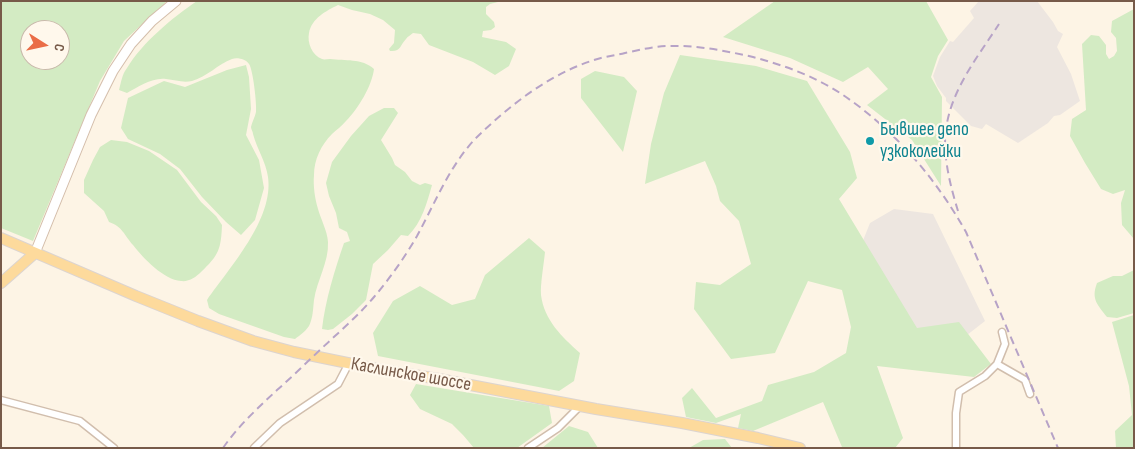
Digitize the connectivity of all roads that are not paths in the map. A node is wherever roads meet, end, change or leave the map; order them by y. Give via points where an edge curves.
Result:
1 (176, 1) edge
2 (1, 238) edge
3 (35, 253) junction
4 (1, 283) edge
5 (1002, 332) dead end
6 (349, 364) junction
7 (997, 364) junction
8 (1030, 394) dead end
9 (1, 400) edge
10 (580, 406) junction
11 (540, 440) junction
12 (114, 448) edge
13 (254, 448) edge
14 (528, 448) edge
15 (536, 448) edge
16 (800, 448) edge
17 (956, 448) edge

1 - 3 street via 131,44 113,71 91,115
2 - 3 main road, Каслинское шоссе
3 - 4 main road
3 - 6 main road, Каслинское шоссе via 254,342
5 - 7 street via 1005,344
6 - 10 main road, Каслинское шоссе
6 - 13 street via 338,384 280,423
7 - 8 street via 1026,380
7 - 17 street via 985,376 959,392
9 - 12 street via 80,422
10 - 11 street via 558,428
10 - 16 main road, Каслинское шоссе
11 - 14 street
11 - 15 street

